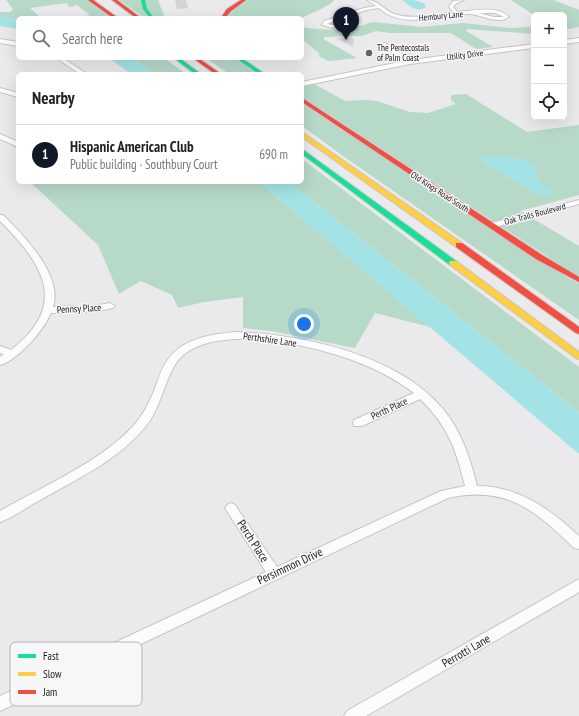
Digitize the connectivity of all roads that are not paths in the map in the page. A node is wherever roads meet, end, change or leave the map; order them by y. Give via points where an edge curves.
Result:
1 (90, 0) edge
2 (97, 0) edge
3 (114, 0) edge
4 (143, 0) edge
5 (244, 0) edge
6 (368, 0) edge
7 (448, 0) edge
8 (462, 0) edge
9 (455, 2) junction
10 (380, 7) junction
11 (456, 13) junction
12 (472, 13) junction
13 (113, 16) edge
14 (119, 16) edge
15 (136, 16) edge
16 (150, 16) edge
17 (224, 16) edge
18 (336, 20) dead end
19 (0, 40) edge
20 (579, 40) edge
21 (567, 42) edge
22 (16, 44) edge
23 (385, 45) dead end
24 (531, 46) edge
25 (62, 60) edge
26 (179, 60) edge
27 (198, 60) edge
28 (241, 60) edge
29 (410, 62) junction
30 (81, 72) edge
31 (195, 72) edge
32 (215, 72) edge
33 (259, 72) edge
34 (304, 84) edge
35 (0, 90) edge
36 (16, 94) edge
37 (304, 101) edge
38 (304, 135) edge
39 (0, 136) edge
40 (16, 144) edge
41 (304, 152) edge
42 (579, 202) edge
43 (0, 217) edge
44 (491, 226) junction
45 (579, 280) edge
46 (110, 306) dead end
47 (47, 310) junction
48 (579, 331) edge
49 (0, 349) edge
50 (12, 354) junction
51 (579, 356) edge
52 (0, 362) edge
53 (421, 394) junction
54 (358, 423) dead end
55 (472, 490) junction
56 (231, 508) dead end
57 (0, 517) edge
58 (579, 544) edge
59 (274, 574) junction
60 (579, 586) edge
61 (131, 642) edge
62 (10, 699) edge
63 (0, 704) edge
64 (352, 716) edge

1 - 13 main road
2 - 14 main road
3 - 15 main road
4 - 16 main road
5 - 17 main road
6 - 10 street, Hembury Lane
7 - 9 street
8 - 9 street
9 - 11 street via 451,7
10 - 11 street, Hembury Lane via 384,12 411,18
10 - 18 street via 361,9
11 - 12 street, Hembury Lane
12 - 12 street, Hembury Lane via 496,18 507,16 492,11
19 - 22 street
20 - 21 street
23 - 29 street
24 - 29 street, Utility Drive
25 - 30 street
26 - 31 main road
27 - 32 main road
28 - 33 main road
29 - 34 street, Utility Drive
35 - 36 street
37 - 44 main road, Old Kings Road South
38 - 48 main road
39 - 40 street
41 - 51 main road
42 - 44 street, Oak Trails Boulevard
43 - 47 street via 27,247 42,270 50,290
44 - 45 main road, Old Kings Road South
46 - 47 street, Pennsy Place
47 - 50 street via 36,330
49 - 50 street
50 - 52 street
53 - 54 street, Perth Place
53 - 55 street, Perthshire Lane via 438,410 453,433
53 - 57 street, Perthshire Lane via 376,365 334,350 248,335 230,335 204,340 185,349 174,358 166,370 148,414 120,445 93,465
55 - 58 street, Persimmon Drive via 501,493 528,502
55 - 59 street, Persimmon Drive via 450,492 435,498
56 - 59 street, Perch Place
59 - 61 street, Persimmon Drive
60 - 64 street, Perrotti Lane
62 - 63 street, Persimmon Drive

